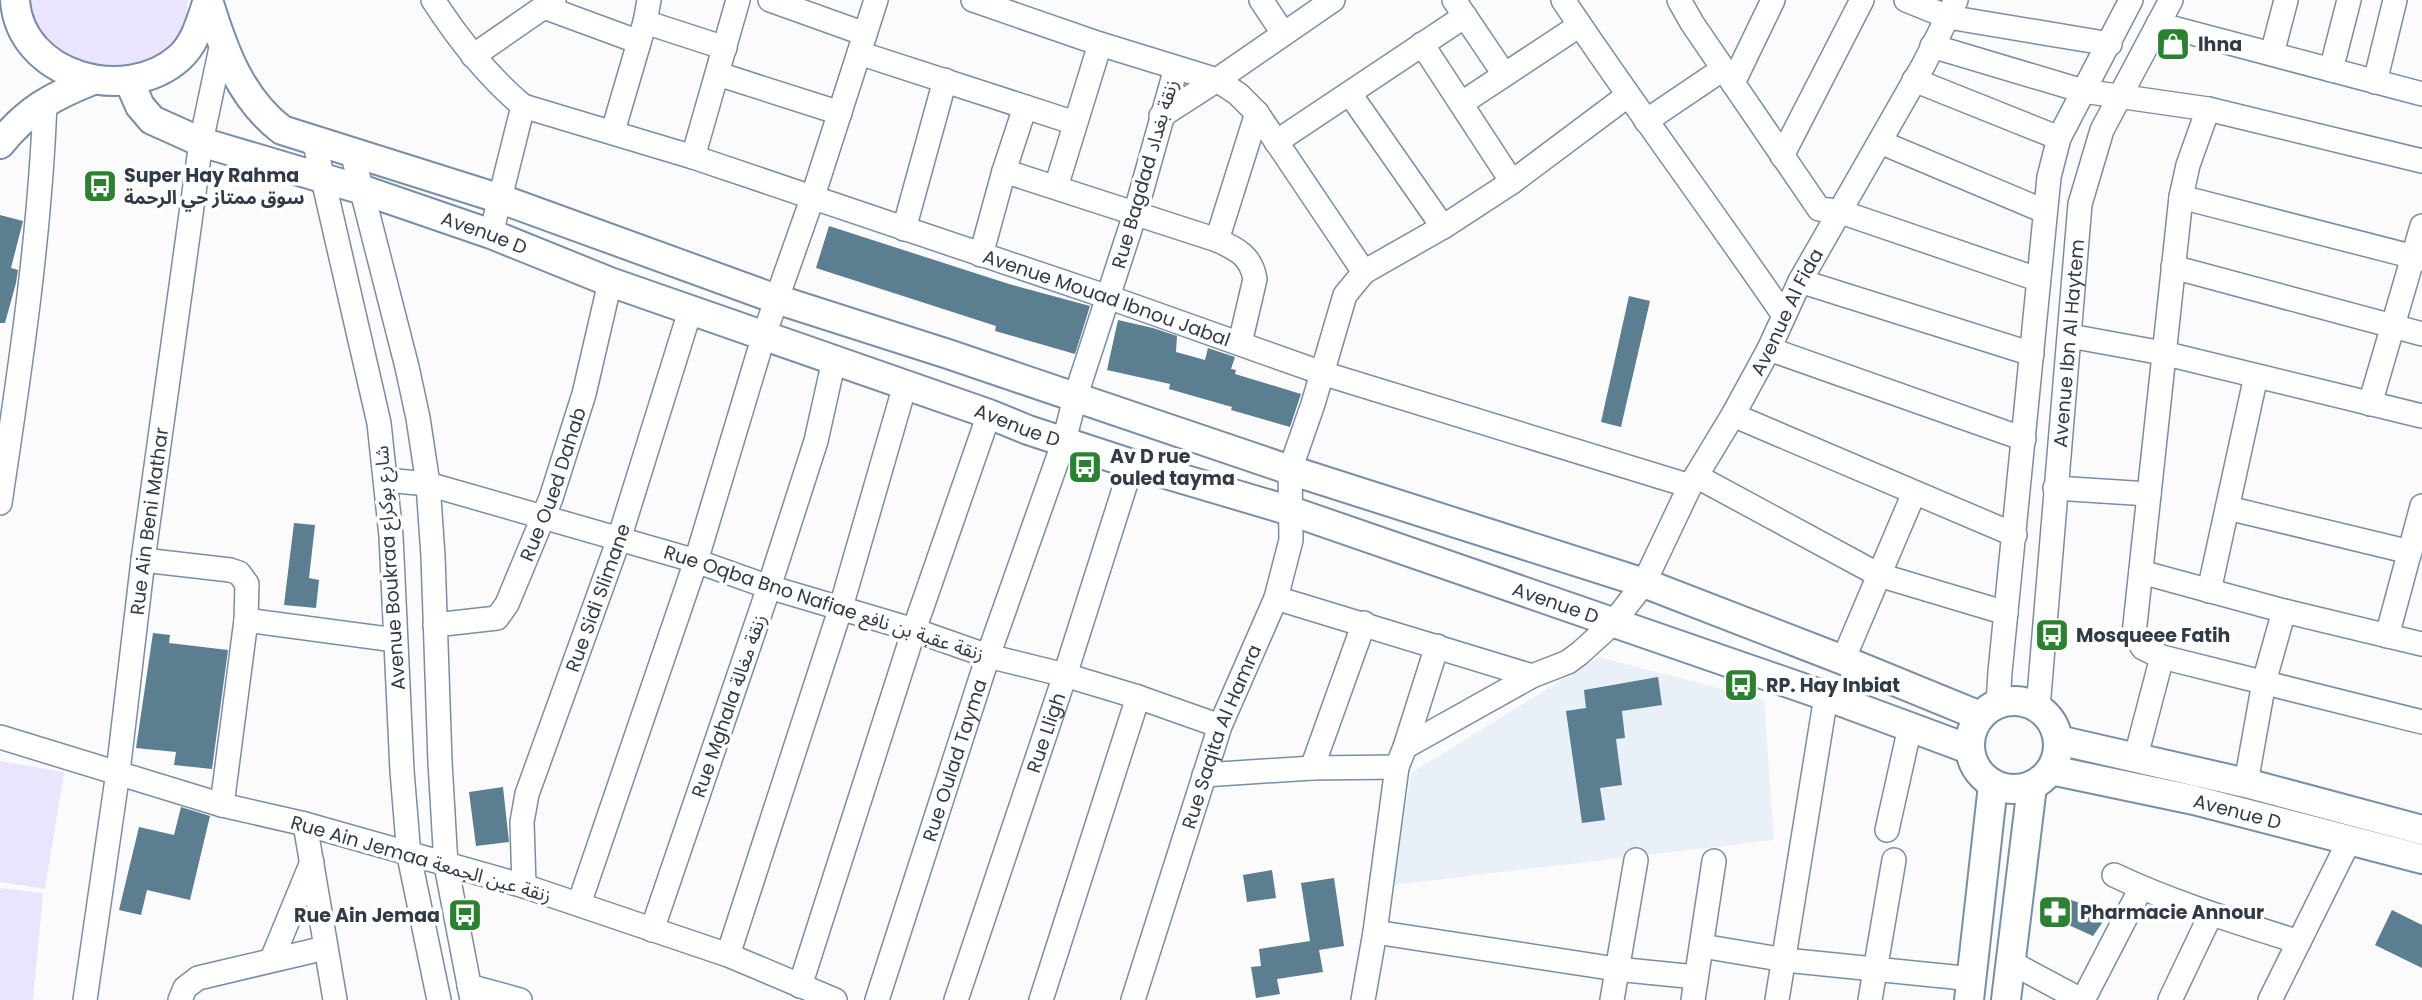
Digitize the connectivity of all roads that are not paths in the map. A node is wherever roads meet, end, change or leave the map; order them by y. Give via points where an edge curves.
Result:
1 (15, 0) edge
2 (208, 0) edge
3 (433, 0) edge
4 (738, 0) edge
5 (876, 0) edge
6 (1261, 0) edge
7 (1334, 0) edge
8 (1563, 0) edge
9 (1679, 0) edge
10 (1773, 0) edge
11 (1862, 0) edge
12 (1906, 0) edge
13 (2131, 0) edge
14 (2171, 0) edge
15 (2286, 0) edge
16 (2349, 0) edge
17 (2395, 0) edge
18 (781, 2) edge
19 (986, 2) edge
20 (549, 3) edge
21 (1460, 8) edge
22 (1952, 8) edge
23 (644, 21) edge
24 (1580, 24) junction
25 (2158, 24) junction
26 (1283, 33) junction
27 (222, 43) junction
28 (862, 43) junction
29 (1100, 44) junction
30 (1422, 44) junction
31 (2110, 44) junction
32 (1932, 46) junction
33 (725, 48) junction
34 (2272, 54) junction
35 (472, 56) junction
36 (1184, 70) junction
37 (2330, 70) junction
38 (718, 74) junction
39 (1504, 74) junction
40 (1728, 76) junction
41 (1914, 79) junction
42 (93, 80) junction
43 (945, 80) junction
44 (1217, 80) junction
45 (129, 81) junction
46 (2375, 82) junction
47 (2083, 91) junction
48 (1350, 94) junction
49 (2422, 94) edge
50 (2120, 95) junction
51 (1627, 96) junction
52 (45, 102) junction
53 (1462, 103) junction
54 (523, 106) junction
55 (1025, 107) junction
56 (2208, 109) junction
57 (840, 113) junction
58 (1257, 113) junction
59 (1161, 116) junction
60 (1646, 121) junction
61 (1075, 123) junction
62 (613, 131) junction
63 (2059, 138) junction
64 (314, 140) junction
65 (201, 142) junction
66 (1276, 142) junction
67 (1880, 142) junction
68 (0, 144) edge
69 (352, 152) junction
70 (1782, 156) junction
71 (693, 157) junction
72 (2422, 161) edge
73 (1004, 171) junction
74 (321, 179) junction
75 (1512, 181) junction
76 (1056, 187) junction
77 (363, 190) junction
78 (2181, 197) junction
79 (501, 199) junction
80 (813, 199) junction
81 (1839, 211) junction
82 (2044, 211) junction
83 (1135, 214) junction
84 (2422, 226) edge
85 (1443, 227) junction
86 (904, 229) junction
87 (491, 234) junction
88 (1217, 240) junction
89 (981, 255) junction
90 (2418, 258) edge
91 (2173, 267) junction
92 (1364, 272) junction
93 (2037, 279) junction
94 (1800, 281) junction
95 (610, 282) junction
96 (1108, 297) junction
97 (776, 299) junction
98 (690, 311) junction
99 (1783, 314) junction
100 (2393, 327) junction
101 (2422, 334) edge
102 (764, 335) junction
103 (2070, 336) junction
104 (1240, 343) junction
105 (1769, 348) junction
106 (2163, 353) junction
107 (2032, 354) junction
108 (834, 360) junction
109 (1322, 373) junction
110 (2256, 376) junction
111 (905, 385) junction
112 (1075, 398) junction
113 (2370, 404) junction
114 (989, 414) junction
115 (1734, 415) junction
116 (2422, 416) edge
117 (2024, 439) junction
118 (1064, 441) junction
119 (1132, 464) junction
120 (1290, 470) junction
121 (386, 480) junction
122 (1693, 481) junction
123 (428, 484) junction
124 (2055, 488) junction
125 (1914, 494) junction
126 (2149, 494) junction
127 (0, 503) edge
128 (2422, 506) edge
129 (2228, 508) junction
130 (1291, 511) junction
131 (545, 517) junction
132 (2015, 535) junction
133 (620, 540) junction
134 (2410, 552) junction
135 (143, 559) junction
136 (696, 561) junction
137 (2141, 572) junction
138 (1879, 575) junction
139 (1644, 583) junction
140 (769, 587) junction
141 (2209, 591) junction
142 (1276, 598) junction
143 (841, 607) junction
144 (2284, 611) junction
145 (2006, 613) junction
146 (246, 620) junction
147 (1364, 623) junction
148 (1613, 623) junction
149 (435, 625) junction
150 (914, 630) junction
151 (2388, 636) junction
152 (395, 640) junction
153 (2422, 644) edge
154 (1437, 646) junction
155 (988, 656) junction
156 (2162, 657) junction
157 (1843, 660) junction
158 (1065, 675) junction
159 (1532, 676) junction
160 (2264, 682) junction
161 (1826, 696) junction
162 (1138, 697) junction
163 (2038, 708) junction
164 (1989, 710) junction
165 (2422, 722) edge
166 (1220, 726) junction
167 (1910, 727) junction
168 (0, 737) edge
169 (2058, 740) junction
170 (1969, 749) junction
171 (2136, 756) junction
172 (1401, 757) junction
173 (1312, 768) junction
174 (118, 772) junction
175 (1204, 775) junction
176 (2042, 778) junction
177 (2246, 783) junction
178 (1993, 785) junction
179 (222, 805) junction
180 (305, 824) junction
181 (1887, 830) dead end
182 (2422, 830) edge
183 (2349, 841) junction
184 (409, 856) junction
185 (2422, 859) edge
186 (1636, 860) dead end
187 (1894, 860) dead end
188 (1714, 861) dead end
189 (312, 862) junction
190 (446, 865) junction
191 (2114, 875) dead end
192 (524, 886) junction
193 (2141, 888) junction
194 (579, 904) junction
195 (2211, 914) junction
196 (652, 930) junction
197 (1375, 932) junction
198 (2299, 942) junction
199 (1702, 946) junction
200 (325, 948) junction
201 (728, 955) junction
202 (272, 959) junction
203 (1785, 960) junction
204 (2012, 963) junction
205 (1875, 968) junction
206 (1616, 969) junction
207 (1696, 976) junction
208 (789, 989) edge
209 (1971, 990) edge
210 (470, 993) edge
211 (85, 1000) edge
212 (180, 1000) edge
213 (335, 1000) edge
214 (439, 1000) edge
215 (520, 1000) edge
216 (835, 1000) edge
217 (877, 1000) edge
218 (956, 1000) edge
219 (1041, 1000) edge
220 (1133, 1000) edge
221 (1363, 1000) edge
222 (1612, 1000) edge
223 (1693, 1000) edge
224 (1777, 1000) edge
225 (1870, 1000) edge
226 (2006, 1000) edge
227 (2082, 1000) edge
228 (2169, 1000) edge
229 (2270, 1000) edge

1 - 42 main road via 26,36 48,60 68,73
2 - 27 main road, Avenue D
2 - 45 main road via 195,38 180,57 165,68
3 - 35 street
4 - 33 street
5 - 28 street
6 - 26 street
7 - 26 street
8 - 24 street
9 - 40 street
10 - 40 street
11 - 70 street
12 - 22 street
13 - 31 street, Avenue Ibn Al Haytem
14 - 25 street, Avenue Ibn Al Haytem
15 - 34 street
16 - 37 street
17 - 46 street
18 - 28 street
19 - 29 street
20 - 23 street
20 - 35 street
21 - 30 street
21 - 39 street
22 - 31 street
22 - 32 street, Avenue Al Fida
23 - 33 street
23 - 62 street
24 - 39 street
24 - 51 street
25 - 34 street
25 - 50 street, Avenue Ibn Al Haytem
26 - 44 street
27 - 64 main road, Avenue D via 244,91 265,117 282,130
27 - 65 street, Rue Ain Beni Mathar
28 - 43 street
28 - 57 street
29 - 36 street
29 - 61 street
30 - 48 street
30 - 53 street
31 - 47 street, Avenue Ibn Al Haytem
32 - 41 street, Avenue Al Fida
32 - 47 street
33 - 38 street
34 - 37 street
35 - 54 street
36 - 44 street, Rue Bagdad زنقة بغداد
36 - 59 street, Rue Bagdad زنقة بغداد
37 - 46 street
38 - 57 street
38 - 71 street
39 - 53 street
40 - 60 street
40 - 70 street
41 - 63 street
41 - 67 street, Avenue Al Fida
42 - 45 main road
42 - 52 main road
43 - 55 street
43 - 86 street
44 - 58 street
44 - 59 street
45 - 65 main road, Avenue D via 152,120
46 - 49 street
47 - 50 street
47 - 63 street, Avenue Ibn Al Haytem
48 - 66 street
48 - 85 street
50 - 56 street
50 - 103 street, Avenue Ibn Al Haytem via 2102,130 2080,204
51 - 60 street
51 - 75 street
52 - 68 main road
52 - 127 street via 29,303
53 - 75 street
54 - 62 street, Avenue Mouad Ibnou Jabal
54 - 79 street
55 - 61 street
55 - 73 street
56 - 72 street
56 - 78 street
57 - 80 street
58 - 66 street
58 - 88 street
59 - 83 street, Rue Bagdad زنقة بغداد
60 - 99 street
61 - 76 street
62 - 71 street, Avenue Mouad Ibnou Jabal
63 - 82 street, Avenue Ibn Al Haytem
64 - 69 main road, Avenue D
64 - 74 street, Avenue Boukraa شارع بوكراع
65 - 74 main road, Avenue D
65 - 135 street, Rue Ain Beni Mathar
66 - 92 street
67 - 81 street, Avenue Al Fida
67 - 82 street
69 - 77 street, Avenue Boukraa شارع بوكراع
69 - 79 main road, Avenue D
70 - 81 street via 1819,209
71 - 80 street, Avenue Mouad Ibnou Jabal
73 - 76 street
73 - 89 street
74 - 77 main road, Avenue D
74 - 121 street, Avenue Boukraa شارع بوكراع via 379,423
75 - 85 street
76 - 83 street
77 - 87 main road, Avenue D
77 - 123 street, Avenue Boukraa شارع بوكراع via 415,405
78 - 90 street
78 - 91 street
79 - 87 street
79 - 97 main road, Avenue D
80 - 86 street, Avenue Mouad Ibnou Jabal
80 - 97 street
81 - 93 street
81 - 94 street, Avenue Al Fida
82 - 93 street, Avenue Ibn Al Haytem
83 - 88 street
83 - 96 street, Rue Bagdad زنقة بغداد
84 - 90 street
85 - 92 street
86 - 89 street, Avenue Mouad Ibnou Jabal
87 - 95 main road, Avenue D
88 - 104 street via 1243,252 1254,270
89 - 96 street, Avenue Mouad Ibnou Jabal
90 - 100 street
91 - 100 street
91 - 106 street
92 - 109 street, Rue Saqita Al Hamra via 1345,295
93 - 107 street, Avenue Ibn Al Haytem
94 - 99 street, Avenue Al Fida
94 - 107 street
95 - 98 main road, Avenue D
95 - 131 street, Rue Oued Dahab via 584,394
96 - 104 street, Avenue Mouad Ibnou Jabal
96 - 112 street, Rue Bagdad زنقة بغداد
97 - 102 street
97 - 112 main road, Avenue D
98 - 102 main road, Avenue D
98 - 133 street, Rue Sidi Slimane
99 - 105 street, Avenue Al Fida
100 - 101 street
100 - 113 street
102 - 108 main road, Avenue D
102 - 136 street
103 - 106 street
103 - 124 street, Avenue Ibn Al Haytem
104 - 109 street, Avenue Mouad Ibnou Jabal
105 - 115 street, Avenue Al Fida
105 - 117 street
106 - 110 street
106 - 126 street
107 - 117 street, Avenue Ibn Al Haytem
108 - 111 main road, Avenue D
108 - 140 street, Rue Mghala زنقة مغالة via 816,441
109 - 120 street, Rue Saqita Al Hamra
109 - 122 street, Avenue Mouad Ibnou Jabal
110 - 113 street
110 - 129 street
111 - 114 main road, Avenue D
111 - 143 street
112 - 118 street, Rue Bagdad زنقة بغداد
112 - 120 main road, Avenue D
113 - 116 street
114 - 118 main road, Avenue D
114 - 150 street
115 - 122 street, Avenue Al Fida
115 - 125 street
117 - 132 street, Avenue Ibn Al Haytem
118 - 119 main road, Avenue D
118 - 155 street, Rue Oulad Tayma
119 - 130 main road, Avenue D
119 - 158 street, Rue Lligh
120 - 130 street, Rue Saqita Al Hamra
120 - 139 main road, Avenue D
121 - 123 street, Rue Oqba Bno Nafiae زنقة عقبة بن نافع
121 - 152 street, Avenue Boukraa شارع بوكراع
122 - 138 street, Avenue Mouad Ibnou Jabal
122 - 139 street, Avenue Al Fida
123 - 131 street, Rue Oqba Bno Nafiae زنقة عقبة بن نافع
123 - 149 street, Avenue Boukraa شارع بوكراع
124 - 126 street
124 - 163 street, Avenue Ibn Al Haytem
125 - 132 street
125 - 138 street
126 - 137 street
128 - 134 street
129 - 134 street
129 - 141 street
130 - 142 street, Rue Saqita Al Hamra via 1292,540
130 - 148 main road, Avenue D
131 - 133 street, Rue Oqba Bno Nafiae زنقة عقبة بن نافع
131 - 149 street, Rue Oued Dahab via 497,618
132 - 145 street, Avenue Ibn Al Haytem
133 - 136 street, Rue Oqba Bno Nafiae زنقة عقبة بن نافع
133 - 192 street, Rue Sidi Slimane via 527,794 522,822
134 - 151 street
135 - 146 street via 239,573 247,584
135 - 174 street, Rue Ain Beni Mathar
136 - 140 street, Rue Oqba Bno Nafiae زنقة عقبة بن نافع
136 - 194 street
137 - 141 street
137 - 156 street via 2134,634 2143,648
138 - 145 street, Avenue Mouad Ibnou Jabal
138 - 157 street
139 - 148 street, Avenue Al Fida
139 - 157 main road, Avenue D
140 - 143 street, Rue Oqba Bno Nafiae زنقة عقبة بن نافع
140 - 196 street, Rue Mghala زنقة مغالة
141 - 144 street
142 - 147 street
142 - 166 street, Rue Saqita Al Hamra
143 - 150 street, Rue Oqba Bno Nafiae زنقة عقبة بن نافع
143 - 201 street
144 - 151 street
144 - 160 street
145 - 164 street, Avenue Ibn Al Haytem
146 - 152 street
146 - 179 street
147 - 154 street
147 - 173 street
148 - 159 street, Avenue Al Fida via 1568,662
148 - 161 main road, Avenue D
149 - 190 street, Avenue Boukraa شارع بوكراع
150 - 155 street, Rue Oqba Bno Nafiae زنقة عقبة بن نافع
150 - 208 street
151 - 153 street
152 - 184 street, Avenue Boukraa شارع بوكراع
154 - 159 street
154 - 172 street
155 - 158 street, Rue Oqba Bno Nafiae زنقة عقبة بن نافع
155 - 217 street, Rue Oulad Tayma
156 - 160 street
156 - 171 street
157 - 164 main road, Avenue D
158 - 162 street, Rue Oqba Bno Nafiae زنقة عقبة بن نافع
158 - 218 street, Rue Lligh
159 - 172 street, Avenue Al Fida
160 - 165 street
160 - 177 street
161 - 167 main road, Avenue D
161 - 203 street
162 - 166 street, Rue Oqba Bno Nafiae زنقة عقبة بن نافع
162 - 219 street
163 - 164 main road via 2012,701
163 - 169 main road via 2055,727
164 - 170 main road via 1973,726
166 - 175 street, Rue Saqita Al Hamra
167 - 170 main road, Avenue D
167 - 181 street
168 - 174 street, Rue Ain Jemaa زنقة عين الجمعة
169 - 171 main road, Avenue D
169 - 176 main road via 2057,755
170 - 178 main road via 1973,764
171 - 177 main road, Avenue D
172 - 173 street
172 - 197 street
173 - 175 street
174 - 179 street, Rue Ain Jemaa زنقة عين الجمعة
174 - 211 street, Rue Ain Beni Mathar
175 - 220 street, Rue Saqita Al Hamra
176 - 178 main road via 2019,790
176 - 183 main road, Avenue D via 2194,800
176 - 204 main road
177 - 182 main road, Avenue D
178 - 209 main road
179 - 180 street, Rue Ain Jemaa زنقة عين الجمعة
180 - 184 street, Rue Ain Jemaa زنقة عين الجمعة
180 - 189 street
183 - 185 main road, Avenue D
183 - 198 street
184 - 190 street, Rue Ain Jemaa زنقة عين الجمعة
184 - 214 street, Avenue Boukraa شارع بوكراع
186 - 206 street
187 - 205 street
188 - 199 street
189 - 200 street
189 - 202 street
190 - 192 street, Rue Ain Jemaa زنقة عين الجمعة
190 - 210 street, Avenue Boukraa شارع بوكراع
191 - 193 street
192 - 194 street, Rue Ain Jemaa زنقة عين الجمعة
193 - 195 street
193 - 227 street
194 - 196 street, Rue Ain Jemaa زنقة عين الجمعة
195 - 198 street
195 - 228 street
196 - 201 street, Rue Ain Jemaa زنقة عين الجمعة
197 - 206 street
197 - 221 street
198 - 229 street
199 - 203 street
199 - 207 street
200 - 202 street
200 - 213 street
201 - 208 street, Rue Ain Jemaa زنقة عين الجمعة
202 - 212 street via 198,978 185,988
203 - 205 street
203 - 224 street
204 - 226 main road
204 - 227 street
205 - 209 street
205 - 225 street
206 - 207 street
206 - 222 street
207 - 223 street
208 - 216 street, Rue Ain Jemaa زنقة عين الجمعة
210 - 215 street

